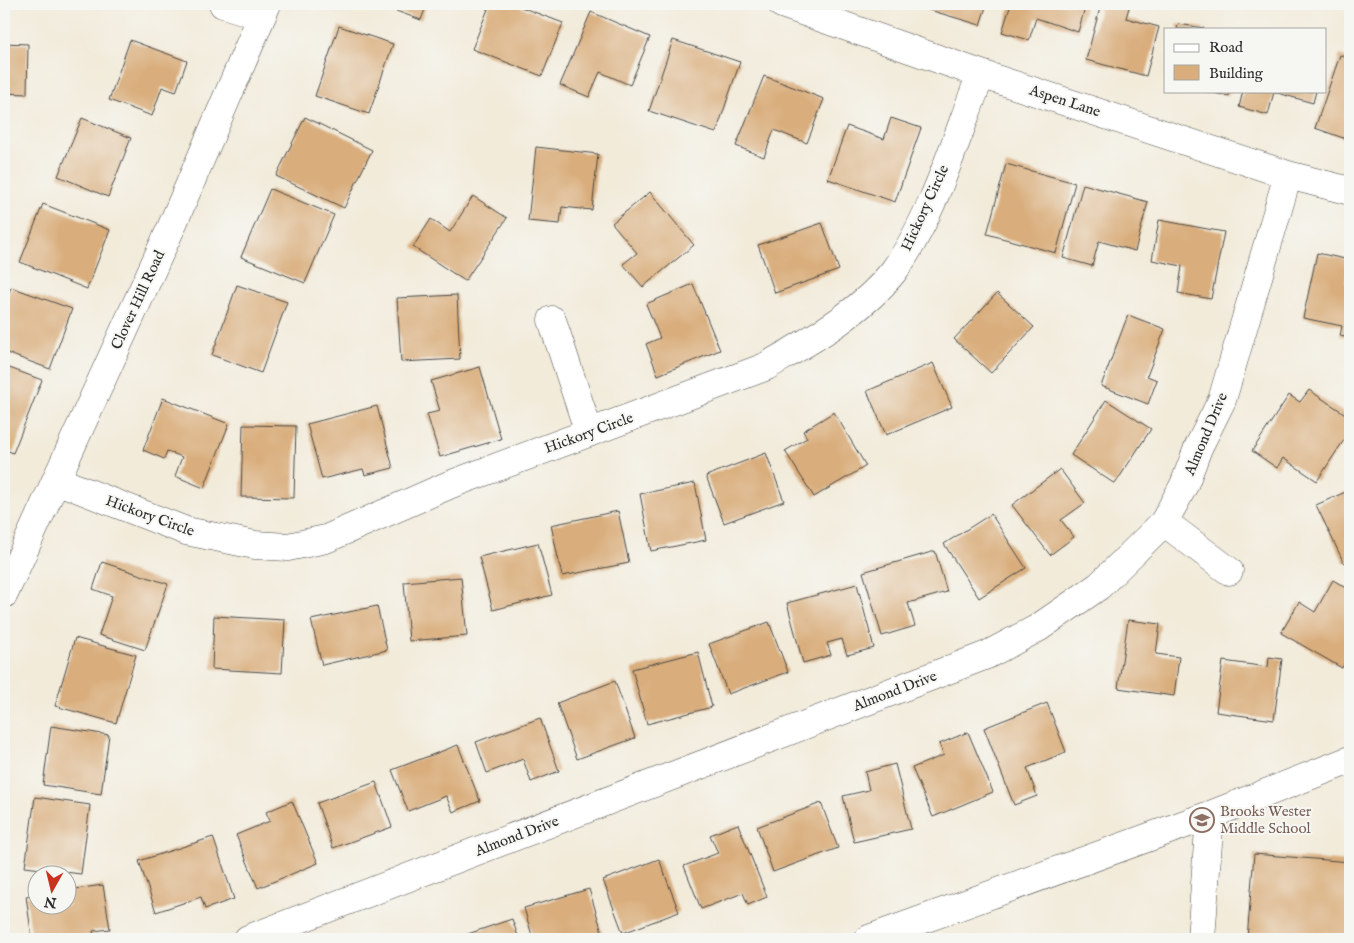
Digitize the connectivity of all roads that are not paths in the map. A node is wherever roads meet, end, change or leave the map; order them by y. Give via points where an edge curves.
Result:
1 (223, 4) edge
2 (782, 4) edge
3 (265, 10) edge
4 (981, 74) junction
5 (1288, 175) junction
6 (1350, 191) edge
7 (552, 320) dead end
8 (590, 433) junction
9 (56, 480) junction
10 (1164, 522) junction
11 (1229, 571) dead end
12 (4, 594) edge
13 (1350, 760) edge
14 (1210, 815) junction
15 (248, 939) edge
16 (869, 939) edge
17 (1201, 939) edge

1 - 3 street
2 - 4 street, Aspen Lane
3 - 9 street, Clover Hill Road via 171,228
4 - 5 street, Aspen Lane
4 - 8 street, Hickory Circle via 910,245 892,273 863,302 812,339 765,367
5 - 6 street, Aspen Lane
5 - 10 street, Almond Drive via 1222,400
7 - 8 street
8 - 9 street, Hickory Circle via 449,485 326,539 288,547 186,531
9 - 12 street, Clover Hill Road
10 - 11 street
10 - 15 street, Almond Drive via 1100,586 1038,628 987,655
13 - 14 street
14 - 16 street
14 - 17 street

